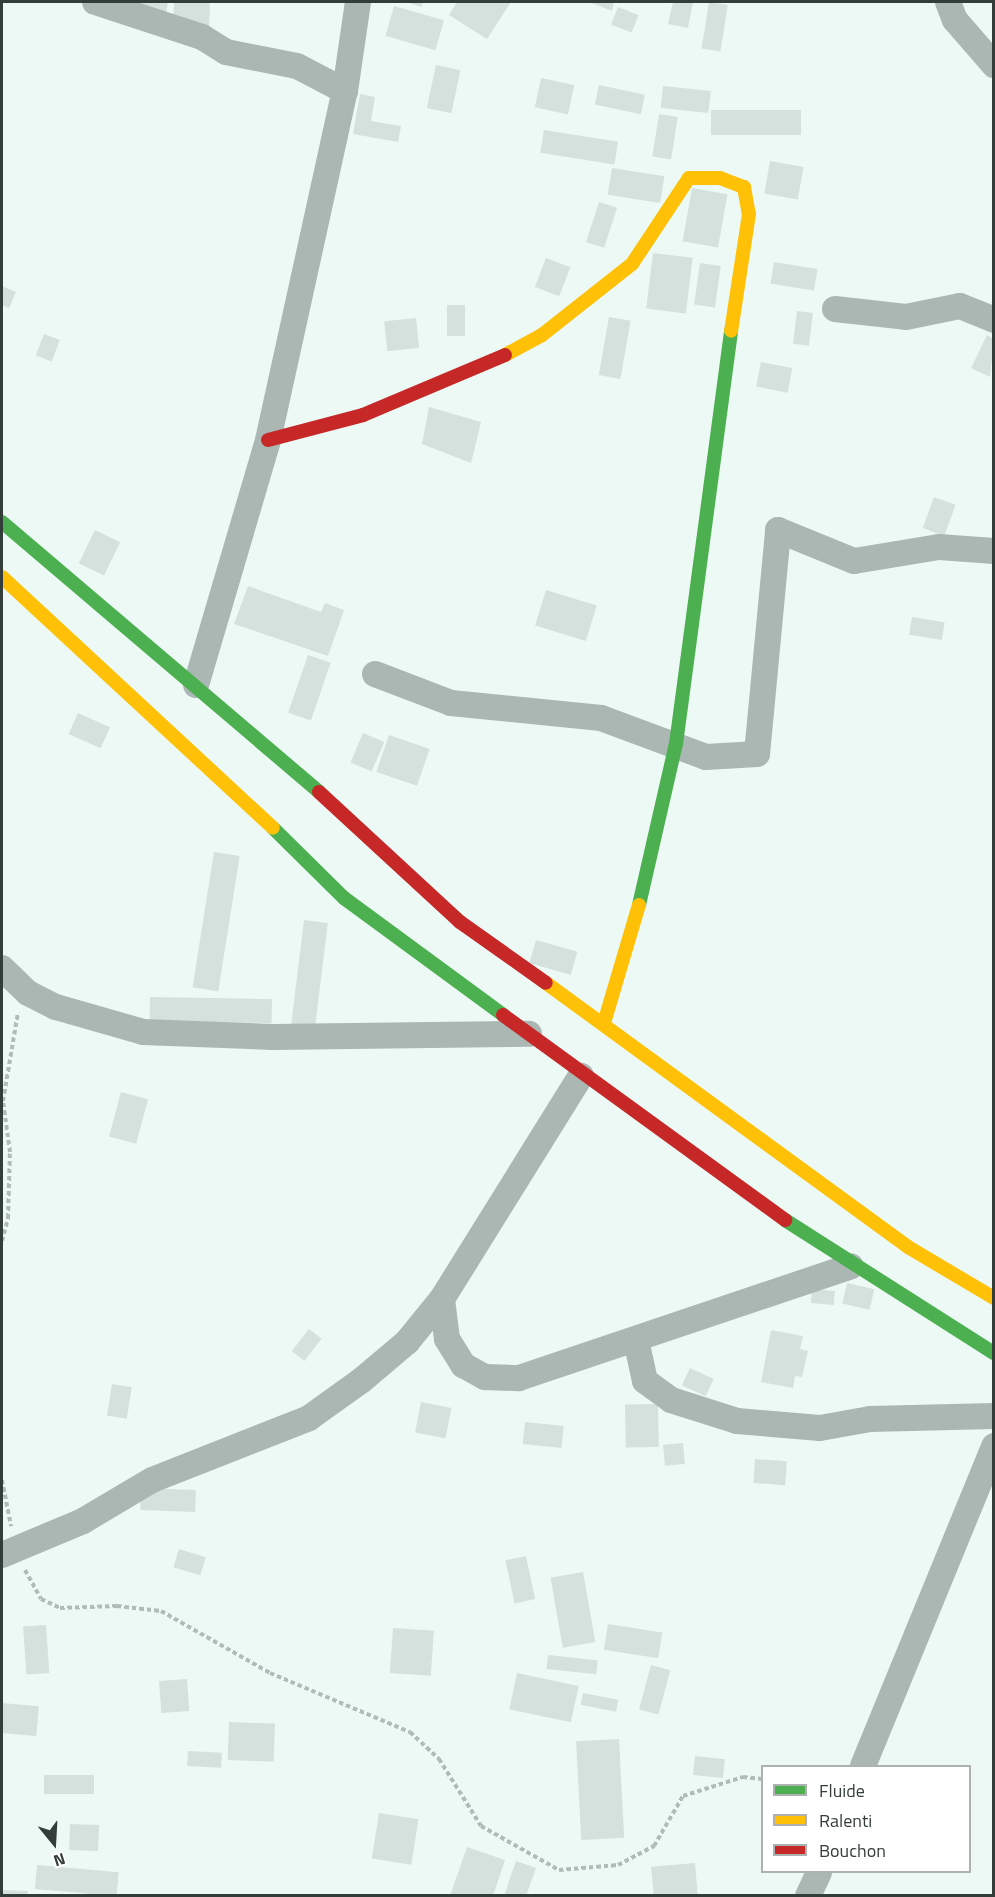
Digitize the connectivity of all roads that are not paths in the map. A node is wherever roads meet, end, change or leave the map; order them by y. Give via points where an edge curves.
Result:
1 (95, 2) edge
2 (358, 2) edge
3 (948, 2) edge
4 (993, 65) edge
5 (345, 91) junction
6 (835, 309) dead end
7 (993, 321) edge
8 (268, 440) junction
9 (2, 522) edge
10 (993, 551) edge
11 (2, 577) edge
12 (375, 674) dead end
13 (196, 685) junction
14 (676, 744) junction
15 (2, 968) edge
16 (604, 1023) junction
17 (529, 1034) junction
18 (581, 1076) junction
19 (851, 1266) junction
20 (993, 1298) edge
21 (442, 1299) junction
22 (636, 1340) junction
23 (993, 1353) edge
24 (993, 1416) edge
25 (993, 1446) edge
26 (9, 1553) edge
27 (864, 1765) edge
28 (819, 1873) edge
29 (808, 1896) edge

1 - 5 street via 202,37 226,52 297,66
2 - 5 street
3 - 4 street via 955,20
5 - 8 street
6 - 7 street via 906,317 960,306
8 - 13 street
8 - 14 main road via 363,415 476,370 542,335 632,264 689,178 720,178 744,187 749,213 700,537
9 - 13 main road
10 - 14 street via 939,547 854,561 778,530 757,754 706,758
11 - 17 main road via 180,738 344,898
12 - 14 street via 451,703 601,718
13 - 16 main road via 460,922
14 - 16 main road via 633,930
15 - 17 street via 28,993 83,1017 143,1032 272,1037
16 - 20 main road via 908,1247
17 - 18 main road
18 - 19 main road
18 - 21 street
19 - 22 street
19 - 23 main road
21 - 22 street via 447,1339 463,1365 485,1377 519,1378
21 - 26 street via 407,1342 309,1418 152,1480
22 - 24 street via 645,1381 671,1400 736,1421 820,1428 870,1419
25 - 27 street
28 - 29 street

